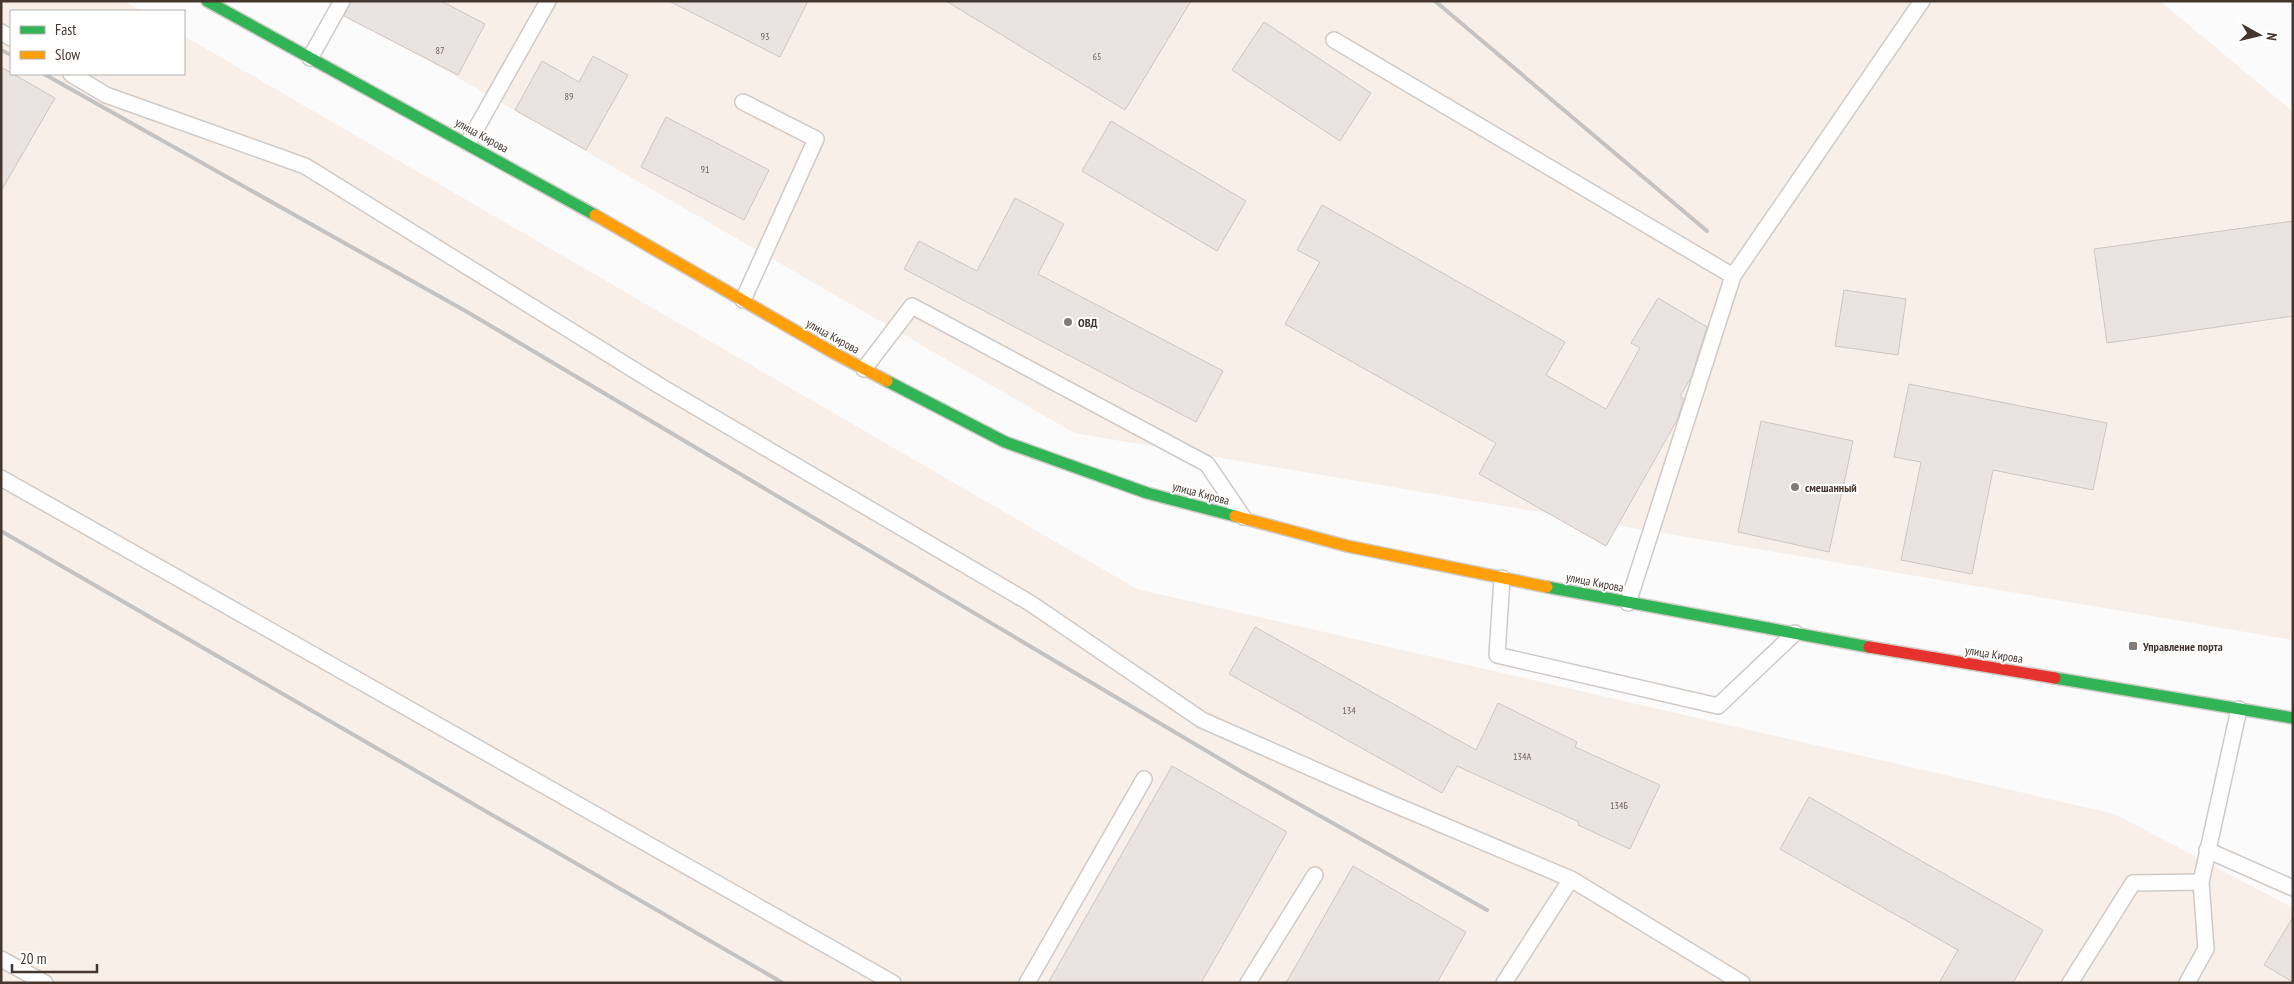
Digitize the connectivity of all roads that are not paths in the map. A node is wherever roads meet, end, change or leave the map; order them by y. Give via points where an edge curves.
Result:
1 (207, 1) edge
2 (342, 1) edge
3 (548, 1) edge
4 (1922, 1) edge
5 (1334, 40) dead end
6 (310, 58) junction
7 (72, 75) edge
8 (743, 102) dead end
9 (468, 143) junction
10 (1733, 276) junction
11 (743, 300) junction
12 (864, 369) junction
13 (1, 478) edge
14 (1244, 519) junction
15 (1502, 578) junction
16 (1628, 603) junction
17 (1795, 633) junction
18 (2239, 708) junction
19 (2293, 718) edge
20 (1144, 779) dead end
21 (2207, 850) junction
22 (1315, 875) dead end
23 (1571, 879) junction
24 (2201, 882) junction
25 (2293, 888) edge
26 (1, 959) edge
27 (45, 983) edge
28 (893, 983) edge
29 (1026, 983) edge
30 (1248, 983) edge
31 (1504, 983) edge
32 (1742, 983) edge
33 (2070, 983) edge
34 (2187, 983) edge

1 - 6 main road, улица Кирова
2 - 6 lane
3 - 9 lane
4 - 10 lane
5 - 10 lane
6 - 9 main road, улица Кирова
7 - 23 lane via 106,95 305,166 660,386 1030,603 1202,720
8 - 11 lane via 816,139
9 - 11 main road, улица Кирова
10 - 16 lane
11 - 12 main road, улица Кирова
12 - 14 main road, улица Кирова via 1004,442 1147,493
12 - 14 lane via 912,306 1207,464
13 - 28 lane
14 - 15 main road, улица Кирова via 1348,546
15 - 16 main road, улица Кирова
15 - 17 lane via 1497,655 1718,706
16 - 17 main road, улица Кирова
17 - 18 main road, улица Кирова
18 - 19 main road, улица Кирова
18 - 21 lane
20 - 29 lane
21 - 24 lane
21 - 25 lane
22 - 30 lane
23 - 31 lane
23 - 32 lane
24 - 33 lane via 2133,883
24 - 34 lane via 2206,949
26 - 27 lane

